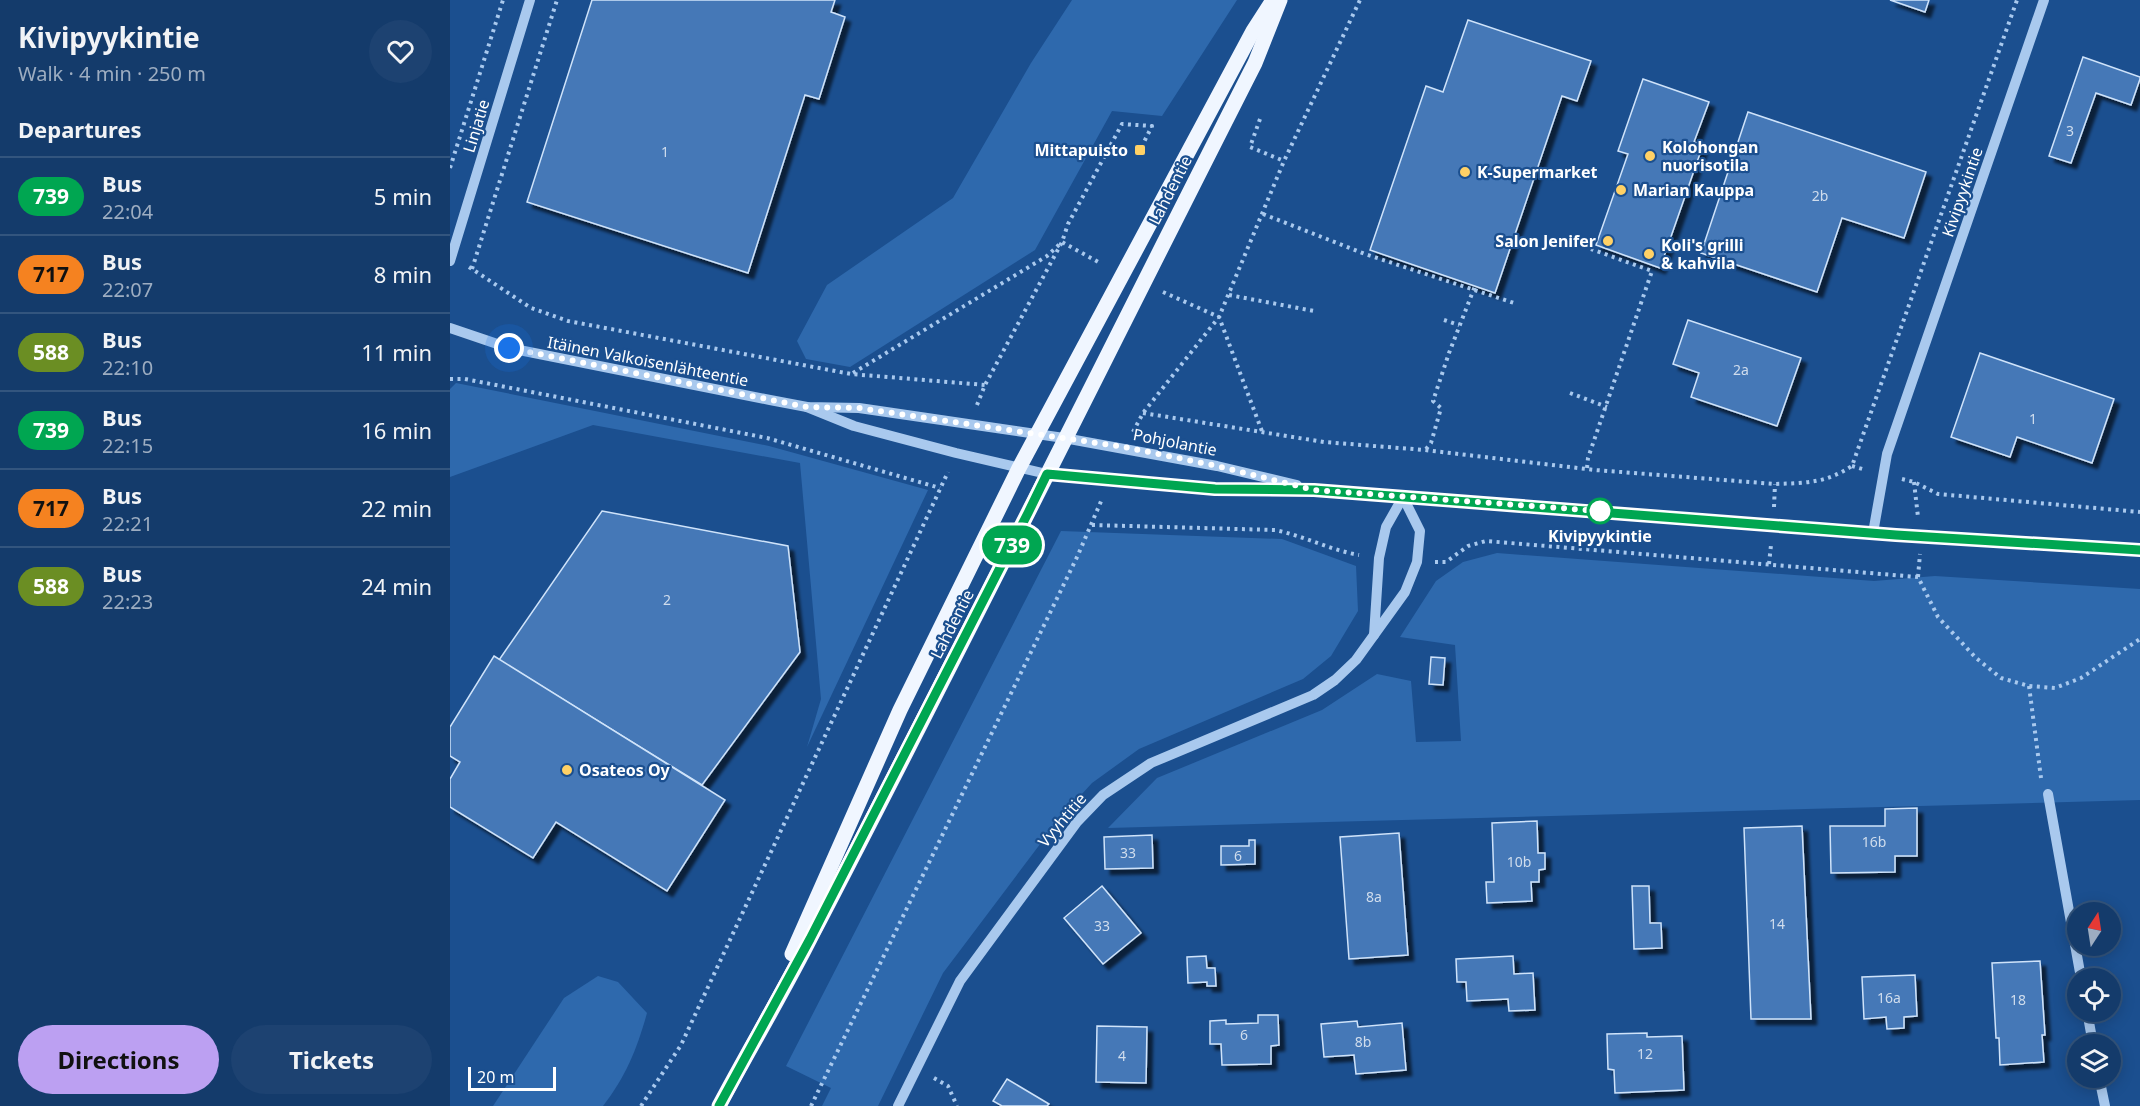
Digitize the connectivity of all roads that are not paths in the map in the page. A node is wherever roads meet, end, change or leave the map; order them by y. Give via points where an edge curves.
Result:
1 (530, 0) edge
2 (1272, 0) edge
3 (1280, 0) edge
4 (2044, 0) edge
5 (450, 261) edge
6 (450, 328) edge
7 (807, 407) junction
8 (1038, 434) junction
9 (1064, 438) junction
10 (1019, 468) junction
11 (1047, 474) junction
12 (1314, 490) junction
13 (1402, 497) junction
14 (1873, 533) junction
15 (2140, 550) edge
16 (1374, 635) junction
17 (2048, 794) road end
18 (2079, 968) edge
19 (757, 1034) junction
20 (2101, 1088) edge
21 (719, 1106) edge
22 (898, 1106) edge
23 (2105, 1106) edge

1 - 5 street, Linjatie
2 - 8 main road, Lahdentie
3 - 9 main road, Lahdentie via 1255,63
4 - 14 street, Kivipyykintie via 1887,454
6 - 7 street, Itäinen Valkoisenlähteentie via 509,348
7 - 8 street, Itäinen Valkoisenlähteentie via 859,408
7 - 10 street, Itäinen Valkoisenlähteentie via 854,426
8 - 9 street, Itäinen Valkoisenlähteentie
8 - 10 main road, Lahdentie
9 - 11 main road, Lahdentie
9 - 12 street, Pohjolantie via 1217,466
10 - 11 street, Itäinen Valkoisenlähteentie
10 - 19 main road, Lahdentie via 900,710
11 - 12 street, Pohjolantie via 1215,489
11 - 19 main road, Lahdentie via 816,929
12 - 13 street, Pohjolantie
13 - 14 street, Pohjolantie
13 - 16 street via 1386,527
13 - 16 street, Vyyhtitie via 1420,531 1417,562 1405,592
14 - 15 street, Pohjolantie
16 - 22 street, Vyyhtitie via 1356,660 1313,695 1151,763 1103,795 1077,822 960,981
17 - 18 street
19 - 21 main road, Lahdentie
20 - 23 street

